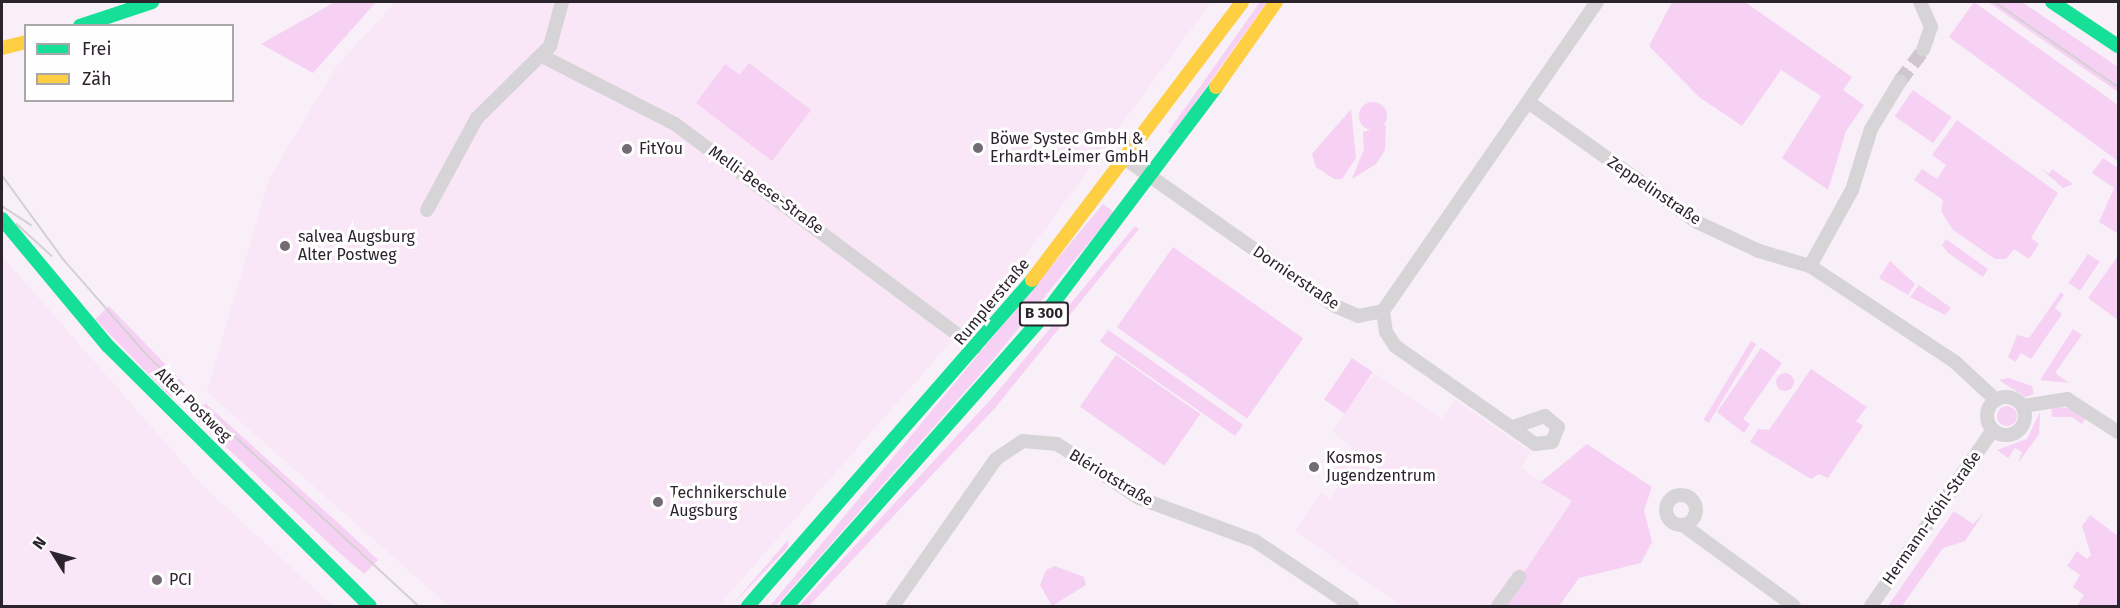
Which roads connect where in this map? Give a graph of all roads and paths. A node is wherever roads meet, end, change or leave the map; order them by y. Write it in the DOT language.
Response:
graph roads {
  1 [pos="152,2"];
  2 [pos="562,2"];
  3 [pos="1242,2"];
  4 [pos="1276,2"];
  5 [pos="1597,2"];
  6 [pos="1920,2"];
  7 [pos="2052,2"];
  8 [pos="86,24"];
  9 [pos="24,42"];
  10 [pos="2118,46"];
  11 [pos="2,48"];
  12 [pos="1923,50"];
  13 [pos="542,56"];
  14 [pos="1900,81"];
  15 [pos="1531,104"];
  16 [pos="1127,160"];
  17 [pos="1150,179"];
  18 [pos="427,210"];
  19 [pos="2,219"];
  20 [pos="1810,267"];
  21 [pos="1383,311"];
  22 [pos="975,348"];
  23 [pos="1996,400"];
  24 [pos="2023,406"];
  25 [pos="1512,427"];
  26 [pos="1993,430"];
  27 [pos="2118,432"];
  28 [pos="1683,525"];
  29 [pos="1519,577"];
  30 [pos="370,606"];
  31 [pos="747,606"];
  32 [pos="787,606"];
  33 [pos="892,606"];
  34 [pos="1352,606"];
  35 [pos="1498,606"];
  36 [pos="1794,606"];
  37 [pos="1871,606"];
  1 -- 8 [label="main road"];
  2 -- 13 [label="street"];
  3 -- 16 [label="main road, Rumplerstraße / B 300"];
  4 -- 17 [label="main road, B 300"];
  5 -- 15 [label="street"];
  6 -- 12 [label="street"];
  7 -- 10 [label="main road"];
  9 -- 11 [label="main road"];
  13 -- 18 [label="street"];
  13 -- 22 [label="street, Melli-Beese-Straße"];
  14 -- 20 [label="street"];
  15 -- 20 [label="street, Zeppelinstraße"];
  15 -- 21 [label="street"];
  16 -- 17 [label="street, Dornierstraße"];
  16 -- 22 [label="main road, Rumplerstraße / B 300"];
  17 -- 21 [label="street, Dornierstraße"];
  17 -- 32 [label="main road, B 300"];
  19 -- 30 [label="main road, Alter Postweg"];
  20 -- 23 [label="street, Zeppelinstraße"];
  21 -- 25 [label="street"];
  22 -- 31 [label="main road, Rumplerstraße / B 300"];
  23 -- 24 [label="street"];
  23 -- 26 [label="street"];
  24 -- 26 [label="street"];
  24 -- 27 [label="street"];
  26 -- 37 [label="street, Hermann-Köhl-Straße"];
  28 -- 36 [label="street"];
  29 -- 35 [label="street"];
  33 -- 34 [label="street, Blériotstraße"];
}
